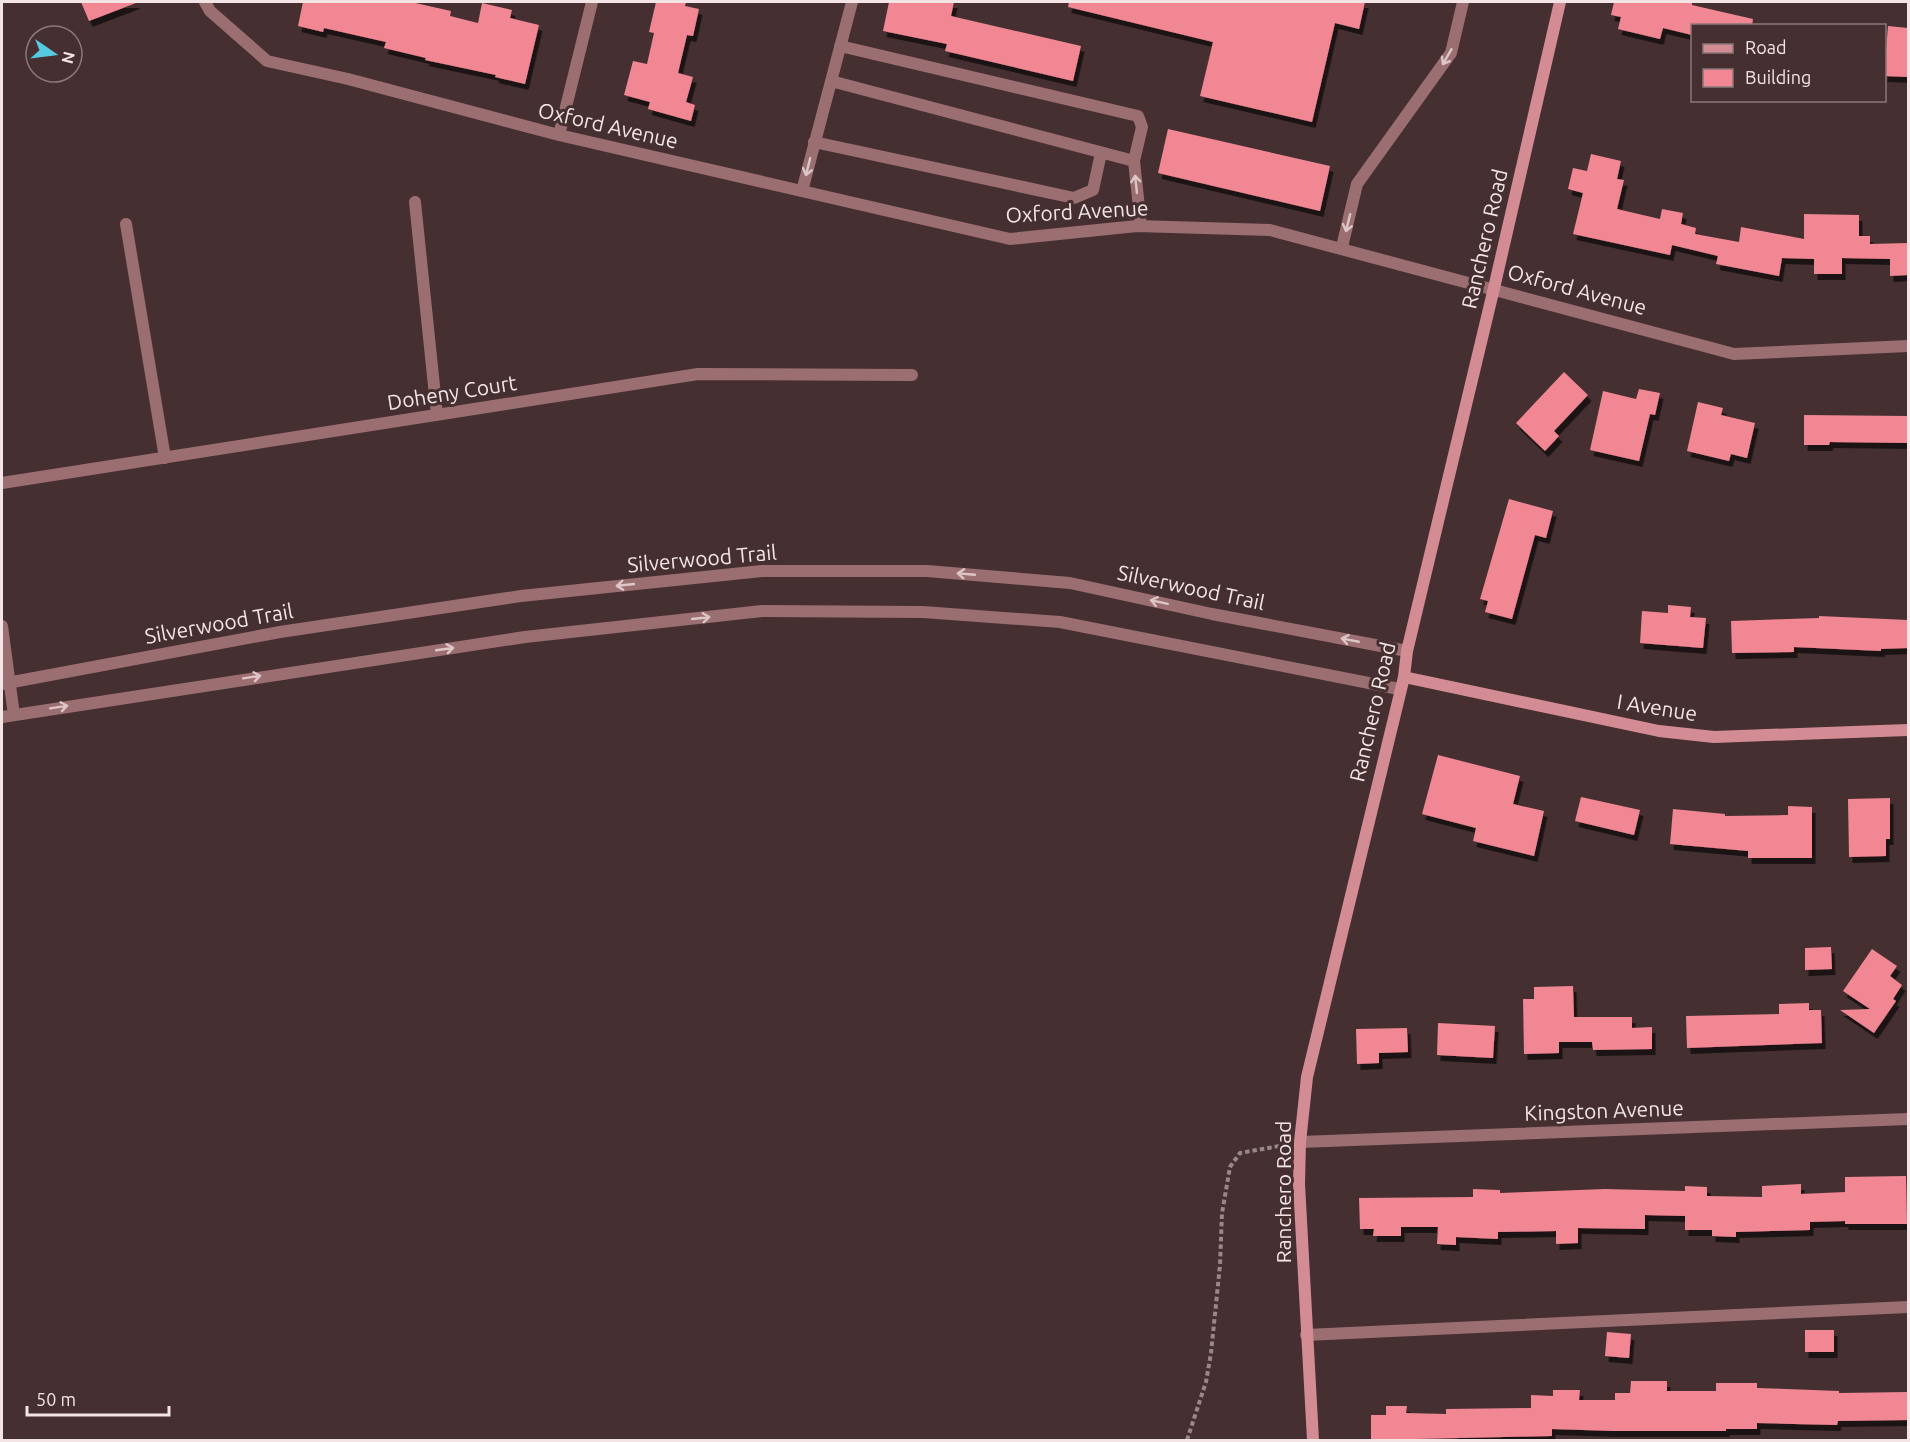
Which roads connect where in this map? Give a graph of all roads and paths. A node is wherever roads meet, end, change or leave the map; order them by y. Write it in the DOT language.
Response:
graph roads {
  1 [pos="205,2"];
  2 [pos="592,2"];
  3 [pos="852,2"];
  4 [pos="1463,2"];
  5 [pos="1560,2"];
  6 [pos="840,46"];
  7 [pos="831,81"];
  8 [pos="559,135"];
  9 [pos="814,142"];
  10 [pos="1101,153"];
  11 [pos="1134,161"];
  12 [pos="802,191"];
  13 [pos="415,202"];
  14 [pos="126,224"];
  15 [pos="1141,226"];
  16 [pos="1342,248"];
  17 [pos="1494,288"];
  18 [pos="1908,346"];
  19 [pos="912,375"];
  20 [pos="437,415"];
  21 [pos="165,458"];
  22 [pos="2,483"];
  23 [pos="2,626"];
  24 [pos="1407,651"];
  25 [pos="1404,677"];
  26 [pos="6,683"];
  27 [pos="1399,689"];
  28 [pos="14,714"];
  29 [pos="2,717"];
  30 [pos="1908,730"];
  31 [pos="1908,1119"];
  32 [pos="1300,1142"];
  33 [pos="1908,1307"];
  34 [pos="1306,1335"];
  35 [pos="1187,1440"];
  36 [pos="1313,1440"];
  1 -- 8 [label="street, Oxford Avenue"];
  2 -- 8 [label="street"];
  3 -- 6 [label="street"];
  4 -- 16 [label="street, one-way"];
  5 -- 17 [label="main road, Ranchero Road"];
  6 -- 7 [label="street"];
  6 -- 11 [label="street"];
  7 -- 9 [label="street"];
  7 -- 10 [label="street"];
  8 -- 12 [label="street, Oxford Avenue"];
  9 -- 10 [label="street"];
  9 -- 12 [label="street, one-way"];
  10 -- 11 [label="street"];
  15 -- 11 [label="street, one-way"];
  12 -- 15 [label="street, Oxford Avenue"];
  13 -- 20 [label="street"];
  14 -- 21 [label="street"];
  15 -- 16 [label="street, Oxford Avenue"];
  16 -- 17 [label="street, Oxford Avenue"];
  17 -- 18 [label="street, Oxford Avenue"];
  17 -- 24 [label="main road, Ranchero Road"];
  19 -- 20 [label="street, Doheny Court"];
  20 -- 21 [label="street, Doheny Court"];
  21 -- 22 [label="street, Doheny Court"];
  23 -- 26 [label="street"];
  24 -- 25 [label="main road, Ranchero Road"];
  24 -- 26 [label="street, Silverwood Trail, one-way"];
  25 -- 27 [label="main road, Ranchero Road"];
  25 -- 30 [label="main road, I Avenue"];
  26 -- 28 [label="street"];
  28 -- 27 [label="street, one-way"];
  27 -- 32 [label="main road, Ranchero Road"];
  28 -- 29 [label="street"];
  31 -- 32 [label="street, Kingston Avenue"];
  32 -- 34 [label="main road, Ranchero Road"];
  32 -- 35 [label="path"];
  33 -- 34 [label="street"];
  34 -- 36 [label="main road, Ranchero Road"];
}
